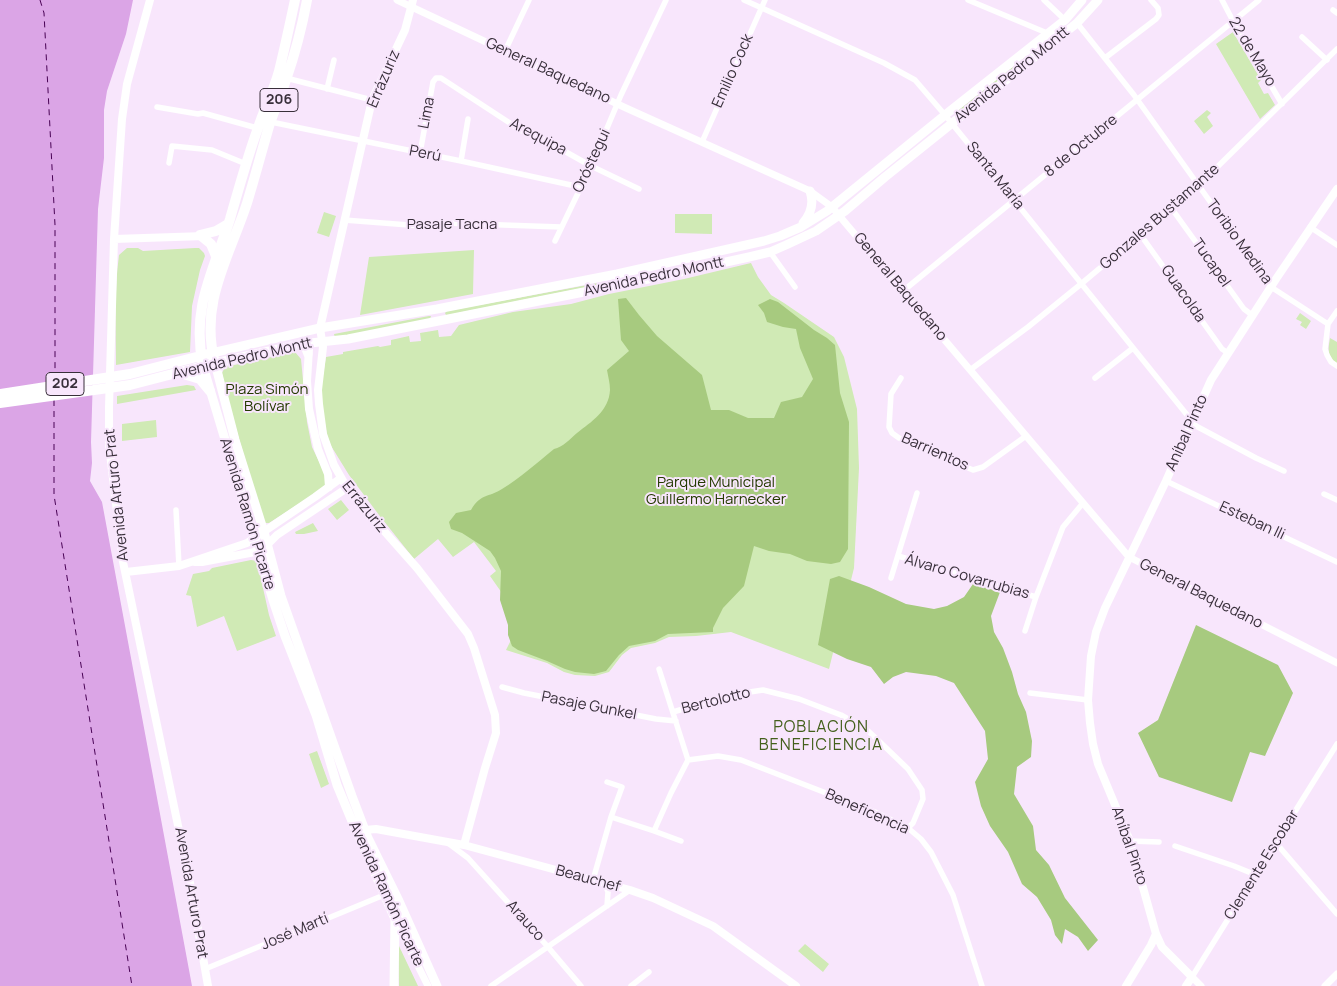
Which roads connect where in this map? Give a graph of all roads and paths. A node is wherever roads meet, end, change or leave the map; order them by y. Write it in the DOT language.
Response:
graph roads {
  1 [pos="150,0"];
  2 [pos="295,0"];
  3 [pos="308,0"];
  4 [pos="396,0"];
  5 [pos="529,0"];
  6 [pos="666,0"];
  7 [pos="744,0"];
  8 [pos="765,0"];
  9 [pos="968,0"];
  10 [pos="1044,0"];
  11 [pos="1098,0"];
  12 [pos="1151,0"];
  13 [pos="1222,0"];
  14 [pos="1259,0"];
  15 [pos="1080,1"];
  16 [pos="412,4"];
  17 [pos="761,8"];
  18 [pos="1065,20"];
  19 [pos="1233,21"];
  20 [pos="1077,23"];
  21 [pos="1047,33"];
  22 [pos="1302,37"];
  23 [pos="1054,42"];
  24 [pos="1337,49"];
  25 [pos="504,51"];
  26 [pos="1106,58"];
  27 [pos="334,60"];
  28 [pos="1327,60"];
  29 [pos="286,78"];
  30 [pos="440,78"];
  31 [pos="327,89"];
  32 [pos="372,100"];
  33 [pos="1137,100"];
  34 [pos="618,104"];
  35 [pos="1282,104"];
  36 [pos="157,107"];
  37 [pos="945,115"];
  38 [pos="468,119"];
  39 [pos="271,122"];
  40 [pos="952,123"];
  41 [pos="257,128"];
  42 [pos="362,141"];
  43 [pos="702,142"];
  44 [pos="420,153"];
  45 [pos="461,161"];
  46 [pos="169,162"];
  47 [pos="246,164"];
  48 [pos="591,166"];
  49 [pos="1198,186"];
  50 [pos="580,187"];
  51 [pos="1337,188"];
  52 [pos="639,189"];
  53 [pos="810,191"];
  54 [pos="1014,200"];
  55 [pos="832,207"];
  56 [pos="1172,208"];
  57 [pos="839,216"];
  58 [pos="344,220"];
  59 [pos="240,222"];
  60 [pos="228,224"];
  61 [pos="561,227"];
  62 [pos="801,227"];
  63 [pos="1310,227"];
  64 [pos="224,234"];
  65 [pos="1140,234"];
  66 [pos="200,235"];
  67 [pos="114,239"];
  68 [pos="555,241"];
  69 [pos="1337,245"];
  70 [pos="770,252"];
  71 [pos="216,256"];
  72 [pos="617,274"];
  73 [pos="1081,284"];
  74 [pos="620,285"];
  75 [pos="795,287"];
  76 [pos="1271,287"];
  77 [pos="903,291"];
  78 [pos="437,309"];
  79 [pos="1337,312"];
  80 [pos="1252,315"];
  81 [pos="438,321"];
  82 [pos="1328,324"];
  83 [pos="320,328"];
  84 [pos="322,341"];
  85 [pos="305,343"];
  86 [pos="1132,348"];
  87 [pos="1228,352"];
  88 [pos="308,354"];
  89 [pos="213,358"];
  90 [pos="202,361"];
  91 [pos="1337,366"];
  92 [pos="970,370"];
  93 [pos="179,372"];
  94 [pos="901,378"];
  95 [pos="1095,378"];
  96 [pos="210,391"];
  97 [pos="0,394"];
  98 [pos="0,403"];
  99 [pos="1192,420"];
  100 [pos="1026,436"];
  101 [pos="1284,471"];
  102 [pos="341,478"];
  103 [pos="1166,481"];
  104 [pos="329,486"];
  105 [pos="348,488"];
  106 [pos="917,493"];
  107 [pos="1324,494"];
  108 [pos="1337,500"];
  109 [pos="1083,503"];
  110 [pos="176,510"];
  111 [pos="264,532"];
  112 [pos="254,537"];
  113 [pos="267,545"];
  114 [pos="258,550"];
  115 [pos="898,556"];
  116 [pos="1129,557"];
  117 [pos="191,562"];
  118 [pos="1337,562"];
  119 [pos="178,566"];
  120 [pos="126,572"];
  121 [pos="891,578"];
  122 [pos="1036,597"];
  123 [pos="1025,631"];
  124 [pos="1337,663"];
  125 [pos="659,669"];
  126 [pos="502,687"];
  127 [pos="1030,693"];
  128 [pos="1088,700"];
  129 [pos="673,712"];
  130 [pos="676,721"];
  131 [pos="1337,744"];
  132 [pos="688,760"];
  133 [pos="607,782"];
  134 [pos="611,817"];
  135 [pos="908,828"];
  136 [pos="654,831"];
  137 [pos="362,832"];
  138 [pos="446,841"];
  139 [pos="681,841"];
  140 [pos="1130,841"];
  141 [pos="1158,842"];
  142 [pos="1276,843"];
  143 [pos="464,845"];
  144 [pos="1175,846"];
  145 [pos="468,858"];
  146 [pos="1256,875"];
  147 [pos="593,880"];
  148 [pos="605,884"];
  149 [pos="630,890"];
  150 [pos="384,895"];
  151 [pos="607,906"];
  152 [pos="1337,914"];
  153 [pos="395,919"];
  154 [pos="1156,934"];
  155 [pos="548,947"];
  156 [pos="205,969"];
  157 [pos="649,972"];
  158 [pos="1337,974"];
  159 [pos="1192,977"];
  160 [pos="208,986"];
  161 [pos="394,986"];
  162 [pos="428,986"];
  163 [pos="437,986"];
  164 [pos="491,986"];
  165 [pos="581,986"];
  166 [pos="630,986"];
  167 [pos="796,986"];
  168 [pos="982,986"];
  169 [pos="1126,986"];
  170 [pos="1186,986"];
  171 [pos="1201,986"];
  172 [pos="1325,986"];
  1 -- 67 [label="main road, Avenida Arturo Prat"];
  2 -- 41 [label="highway, Avenida Ramón Picarte / 206"];
  3 -- 29 [label="highway, Avenida Ramón Picarte / 206"];
  4 -- 16 [label="street, General Baquedano"];
  5 -- 25 [label="street"];
  6 -- 34 [label="street, Oróstegui"];
  7 -- 17 [label="street, Santa María"];
  8 -- 17 [label="street, Emilio Cock"];
  9 -- 21 [label="street"];
  10 -- 18 [label="street"];
  11 -- 20 [label="main road, Avenida Pedro Montt"];
  12 -- 26 [label="street"];
  13 -- 19 [label="street, 22 de Mayo"];
  14 -- 19 [label="street, 8 de Octubre"];
  15 -- 18 [label="main road, Avenida Pedro Montt"];
  16 -- 25 [label="street, General Baquedano"];
  16 -- 32 [label="main road, Errázuriz"];
  17 -- 37 [label="street, Santa María"];
  17 -- 43 [label="street, Emilio Cock"];
  18 -- 21 [label="main road, Avenida Pedro Montt"];
  19 -- 33 [label="street, 8 de Octubre"];
  19 -- 35 [label="street, 22 de Mayo"];
  20 -- 23 [label="main road, Avenida Pedro Montt"];
  20 -- 26 [label="street, Toribio Medina"];
  21 -- 23 [label="main road"];
  21 -- 37 [label="main road, Avenida Pedro Montt"];
  22 -- 28 [label="street"];
  23 -- 40 [label="main road, Avenida Pedro Montt"];
  24 -- 28 [label="street, Gonzales Bustamante"];
  25 -- 34 [label="street, General Baquedano"];
  26 -- 33 [label="street, Toribio Medina"];
  27 -- 31 [label="street"];
  28 -- 35 [label="street, Gonzales Bustamante"];
  29 -- 31 [label="street"];
  29 -- 39 [label="highway, Avenida Ramón Picarte / 206"];
  30 -- 44 [label="street, Lima"];
  30 -- 48 [label="street, Arequipa"];
  31 -- 32 [label="street"];
  32 -- 42 [label="main road, Errázuriz"];
  33 -- 49 [label="street, Toribio Medina"];
  33 -- 54 [label="street, 8 de Octubre"];
  34 -- 43 [label="street, General Baquedano"];
  34 -- 48 [label="street, Oróstegui"];
  35 -- 49 [label="street, Gonzales Bustamante"];
  36 -- 41 [label="street"];
  37 -- 40 [label="street, Santa María"];
  37 -- 55 [label="main road, Avenida Pedro Montt"];
  38 -- 45 [label="street"];
  39 -- 42 [label="street, Perú"];
  39 -- 59 [label="highway, Avenida Ramón Picarte / 206"];
  40 -- 54 [label="street, Santa María"];
  40 -- 57 [label="main road, Avenida Pedro Montt"];
  41 -- 47 [label="highway, Avenida Ramón Picarte / 206"];
  42 -- 44 [label="street, Perú"];
  42 -- 58 [label="main road, Errázuriz"];
  43 -- 53 [label="street, General Baquedano"];
  44 -- 45 [label="street, Perú"];
  45 -- 50 [label="street, Perú"];
  46 -- 47 [label="street"];
  47 -- 60 [label="highway, Avenida Ramón Picarte / 206"];
  48 -- 50 [label="street, Oróstegui"];
  48 -- 52 [label="street, Arequipa"];
  49 -- 56 [label="street, Gonzales Bustamante"];
  49 -- 76 [label="street, Toribio Medina"];
  50 -- 61 [label="street, Oróstegui"];
  51 -- 63 [label="main road, Aníbal Pinto"];
  53 -- 55 [label="street, General Baquedano"];
  53 -- 62 [label="main road"];
  54 -- 73 [label="street, Santa María"];
  54 -- 77 [label="street, 8 de Octubre"];
  55 -- 57 [label="street, General Baquedano"];
  55 -- 62 [label="main road, Avenida Pedro Montt"];
  56 -- 65 [label="street, Gonzales Bustamante"];
  56 -- 80 [label="street, Tucapel"];
  57 -- 70 [label="main road, Avenida Pedro Montt"];
  57 -- 77 [label="street, General Baquedano"];
  58 -- 61 [label="street, Pasaje Tacna"];
  58 -- 83 [label="main road, Errázuriz"];
  59 -- 64 [label="highway"];
  59 -- 89 [label="highway, Avenida Ramón Picarte / 206"];
  60 -- 64 [label="highway, Avenida Ramón Picarte / 206"];
  60 -- 66 [label="highway"];
  61 -- 68 [label="street, Oróstegui"];
  62 -- 72 [label="main road, Avenida Pedro Montt"];
  63 -- 69 [label="street"];
  63 -- 76 [label="main road, Aníbal Pinto"];
  64 -- 66 [label="main road"];
  64 -- 71 [label="highway, Avenida Ramón Picarte / 206"];
  65 -- 73 [label="street, Gonzales Bustamante"];
  65 -- 87 [label="street, Guacolda"];
  66 -- 67 [label="main road"];
  66 -- 71 [label="highway"];
  67 -- 120 [label="main road, Avenida Arturo Prat"];
  70 -- 74 [label="main road, Avenida Pedro Montt"];
  70 -- 75 [label="street"];
  71 -- 90 [label="highway, Avenida Ramón Picarte / 206"];
  72 -- 74 [label="main road"];
  72 -- 78 [label="main road, Avenida Pedro Montt"];
  73 -- 86 [label="street, Santa María"];
  73 -- 92 [label="street, Gonzales Bustamante"];
  74 -- 81 [label="main road, Avenida Pedro Montt"];
  76 -- 80 [label="main road, Aníbal Pinto"];
  76 -- 82 [label="street, Toribio Medina"];
  77 -- 92 [label="street, General Baquedano"];
  78 -- 81 [label="main road"];
  78 -- 83 [label="main road, Avenida Pedro Montt"];
  79 -- 82 [label="street"];
  80 -- 87 [label="main road, Aníbal Pinto"];
  81 -- 84 [label="main road, Avenida Pedro Montt"];
  82 -- 91 [label="street"];
  83 -- 84 [label="main road, Errázuriz"];
  83 -- 85 [label="main road"];
  83 -- 89 [label="main road, Avenida Pedro Montt"];
  84 -- 85 [label="main road, Avenida Pedro Montt"];
  84 -- 102 [label="main road, Errázuriz"];
  85 -- 88 [label="main road"];
  85 -- 89 [label="main road, Avenida Pedro Montt"];
  86 -- 95 [label="street"];
  86 -- 99 [label="street, Santa María"];
  87 -- 99 [label="main road, Aníbal Pinto"];
  88 -- 104 [label="main road, Errázuriz"];
  89 -- 90 [label="highway, Avenida Pedro Montt / 202"];
  89 -- 111 [label="main road, Avenida Ramón Picarte"];
  90 -- 93 [label="highway, Avenida Pedro Montt / 202"];
  90 -- 96 [label="main road, Avenida Ramón Picarte"];
  90 -- 97 [label="highway, Avenida Pedro Montt / 202"];
  92 -- 100 [label="street, General Baquedano"];
  93 -- 96 [label="highway"];
  93 -- 98 [label="highway, Avenida Pedro Montt / 202"];
  94 -- 100 [label="street, Barrientos"];
  96 -- 112 [label="main road, Avenida Ramón Picarte"];
  99 -- 101 [label="street, Santa María"];
  99 -- 103 [label="main road, Aníbal Pinto"];
  100 -- 109 [label="street, General Baquedano"];
  102 -- 104 [label="main road"];
  102 -- 105 [label="main road, Errázuriz"];
  103 -- 116 [label="main road, Aníbal Pinto"];
  103 -- 118 [label="street, Esteban Ili"];
  104 -- 111 [label="main road"];
  105 -- 113 [label="main road"];
  105 -- 143 [label="main road, Errázuriz"];
  106 -- 115 [label="street"];
  107 -- 108 [label="street"];
  109 -- 116 [label="street, General Baquedano"];
  109 -- 122 [label="street, Álvaro Covarrubias"];
  110 -- 119 [label="street"];
  111 -- 112 [label="main road"];
  111 -- 113 [label="main road, Avenida Ramón Picarte"];
  112 -- 114 [label="main road, Avenida Ramón Picarte"];
  112 -- 117 [label="main road"];
  113 -- 114 [label="main road"];
  113 -- 137 [label="main road, Avenida Ramón Picarte"];
  114 -- 117 [label="main road"];
  114 -- 137 [label="main road, Avenida Ramón Picarte"];
  115 -- 121 [label="street"];
  115 -- 122 [label="street, Álvaro Covarrubias"];
  116 -- 124 [label="street, General Baquedano"];
  116 -- 128 [label="main road, Aníbal Pinto"];
  117 -- 119 [label="main road"];
  119 -- 120 [label="main road"];
  120 -- 156 [label="main road, Avenida Arturo Prat"];
  122 -- 123 [label="street, Álvaro Covarrubias"];
  125 -- 129 [label="street"];
  126 -- 130 [label="street, Pasaje Gunkel"];
  127 -- 128 [label="street"];
  128 -- 140 [label="main road, Aníbal Pinto"];
  129 -- 130 [label="street"];
  129 -- 135 [label="street, Bertolotto"];
  130 -- 132 [label="street"];
  131 -- 142 [label="street, Clemente Escobar"];
  132 -- 135 [label="street, Beneficencia"];
  132 -- 136 [label="street"];
  133 -- 134 [label="street"];
  134 -- 136 [label="street"];
  134 -- 147 [label="street"];
  135 -- 168 [label="street, Beneficencia"];
  136 -- 139 [label="street"];
  137 -- 138 [label="main road, Beauchef"];
  137 -- 150 [label="main road, Avenida Ramón Picarte"];
  137 -- 163 [label="main road, Avenida Ramón Picarte"];
  138 -- 143 [label="main road, Beauchef"];
  138 -- 145 [label="street, Arauco"];
  140 -- 141 [label="street"];
  140 -- 154 [label="main road, Aníbal Pinto"];
  142 -- 146 [label="street, Clemente Escobar"];
  142 -- 152 [label="street"];
  143 -- 145 [label="street, Arauco"];
  143 -- 147 [label="main road, Beauchef"];
  144 -- 146 [label="street"];
  145 -- 155 [label="street, Arauco"];
  146 -- 159 [label="street, Clemente Escobar"];
  147 -- 148 [label="main road, Beauchef"];
  148 -- 149 [label="main road, Beauchef"];
  148 -- 151 [label="street"];
  149 -- 151 [label="street"];
  149 -- 167 [label="main road, Beauchef"];
  150 -- 153 [label="main road, Avenida Ramón Picarte"];
  150 -- 156 [label="street, José Martí"];
  151 -- 155 [label="street"];
  153 -- 161 [label="main road"];
  153 -- 162 [label="street, Avenida Ramón Picarte"];
  154 -- 159 [label="main road, Aníbal Pinto"];
  154 -- 169 [label="main road"];
  155 -- 164 [label="street"];
  155 -- 165 [label="street, Arauco"];
  156 -- 160 [label="main road, Avenida Arturo Prat"];
  157 -- 166 [label="street"];
  158 -- 172 [label="street"];
  159 -- 170 [label="main road, Clemente Escobar"];
  159 -- 171 [label="street"];
}
